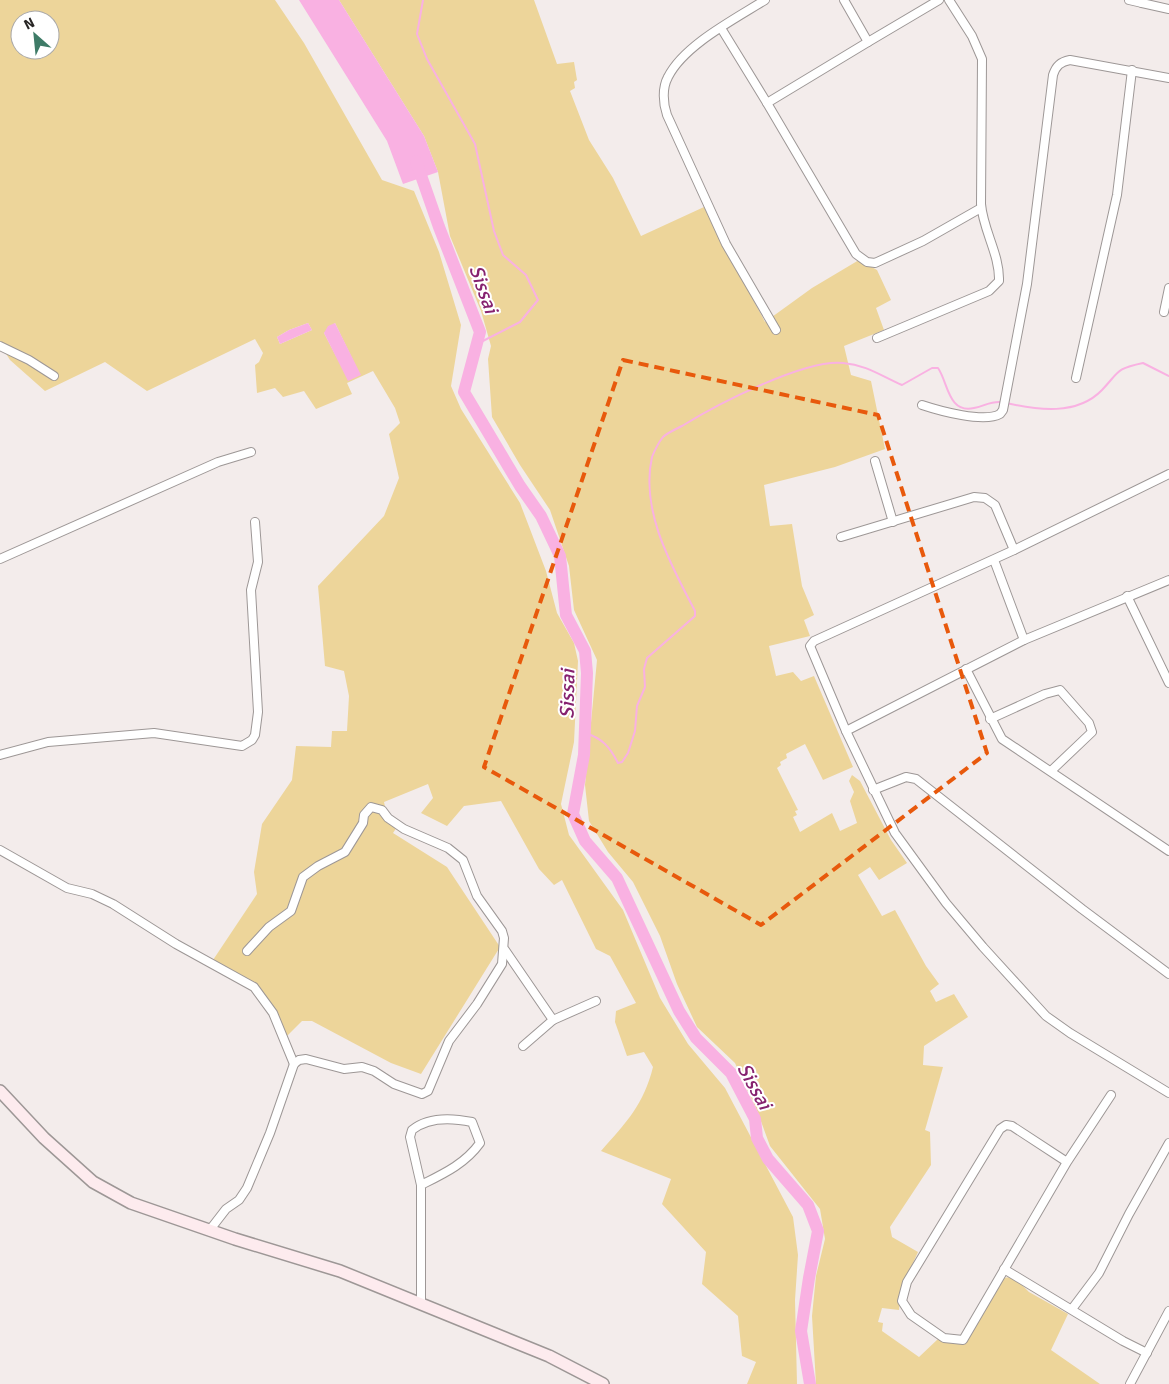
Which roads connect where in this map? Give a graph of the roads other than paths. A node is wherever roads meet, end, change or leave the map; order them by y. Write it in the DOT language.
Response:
graph roads {
  1 [pos="765,0"];
  2 [pos="844,0"];
  3 [pos="939,0"];
  4 [pos="948,0"];
  5 [pos="1129,0"];
  6 [pos="1142,2"];
  7 [pos="1169,9"];
  8 [pos="721,28"];
  9 [pos="868,42"];
  10 [pos="1132,70"];
  11 [pos="1169,78"];
  12 [pos="767,103"];
  13 [pos="981,208"];
  14 [pos="1169,288"];
  15 [pos="1164,312"];
  16 [pos="776,330"];
  17 [pos="877,338"];
  18 [pos="0,346"];
  19 [pos="54,376"];
  20 [pos="1076,378"];
  21 [pos="922,405"];
  22 [pos="251,452"];
  23 [pos="875,461"];
  24 [pos="1169,474"];
  25 [pos="254,522"];
  26 [pos="893,522"];
  27 [pos="841,537"];
  28 [pos="1014,550"];
  29 [pos="0,559"];
  30 [pos="994,560"];
  31 [pos="1169,580"];
  32 [pos="1127,596"];
  33 [pos="1024,640"];
  34 [pos="966,669"];
  35 [pos="1169,683"];
  36 [pos="990,719"];
  37 [pos="846,731"];
  38 [pos="0,756"];
  39 [pos="1051,771"];
  40 [pos="873,790"];
  41 [pos="0,850"];
  42 [pos="1169,851"];
  43 [pos="504,950"];
  44 [pos="246,951"];
  45 [pos="1169,974"];
  46 [pos="596,1001"];
  47 [pos="553,1020"];
  48 [pos="523,1046"];
  49 [pos="294,1064"];
  50 [pos="0,1091"];
  51 [pos="1169,1093"];
  52 [pos="1111,1095"];
  53 [pos="1169,1143"];
  54 [pos="1067,1162"];
  55 [pos="421,1185"];
  56 [pos="209,1231"];
  57 [pos="1004,1269"];
  58 [pos="421,1303"];
  59 [pos="1072,1309"];
  60 [pos="1169,1311"];
  61 [pos="1147,1353"];
  62 [pos="603,1384"];
  63 [pos="1130,1384"];
  1 -- 8 [label="street"];
  2 -- 9 [label="street"];
  3 -- 9 [label="street"];
  4 -- 13 [label="street"];
  5 -- 6 [label="street"];
  6 -- 7 [label="street"];
  8 -- 12 [label="street"];
  8 -- 16 [label="street"];
  9 -- 12 [label="street"];
  10 -- 11 [label="street"];
  10 -- 20 [label="street"];
  10 -- 21 [label="street"];
  12 -- 13 [label="street"];
  13 -- 17 [label="street"];
  14 -- 15 [label="street"];
  18 -- 19 [label="street"];
  22 -- 29 [label="street"];
  23 -- 26 [label="street"];
  24 -- 28 [label="street"];
  25 -- 38 [label="street"];
  26 -- 27 [label="street"];
  26 -- 28 [label="street"];
  28 -- 30 [label="street"];
  30 -- 33 [label="street"];
  30 -- 37 [label="street"];
  31 -- 32 [label="street"];
  32 -- 33 [label="street"];
  32 -- 35 [label="street"];
  33 -- 34 [label="street"];
  34 -- 36 [label="street"];
  34 -- 37 [label="street"];
  36 -- 39 [label="street"];
  36 -- 39 [label="street"];
  37 -- 40 [label="street"];
  39 -- 42 [label="street"];
  40 -- 45 [label="street"];
  40 -- 51 [label="street"];
  41 -- 49 [label="street"];
  43 -- 44 [label="street"];
  43 -- 47 [label="street"];
  43 -- 49 [label="street"];
  46 -- 47 [label="street"];
  47 -- 48 [label="street"];
  49 -- 56 [label="street"];
  50 -- 56 [label="street"];
  52 -- 54 [label="street"];
  53 -- 59 [label="street"];
  54 -- 57 [label="street"];
  54 -- 57 [label="street"];
  55 -- 55 [label="street"];
  55 -- 58 [label="street"];
  56 -- 58 [label="street"];
  57 -- 59 [label="street"];
  58 -- 62 [label="street"];
  59 -- 61 [label="street"];
  60 -- 61 [label="street"];
  61 -- 63 [label="street"];
}
